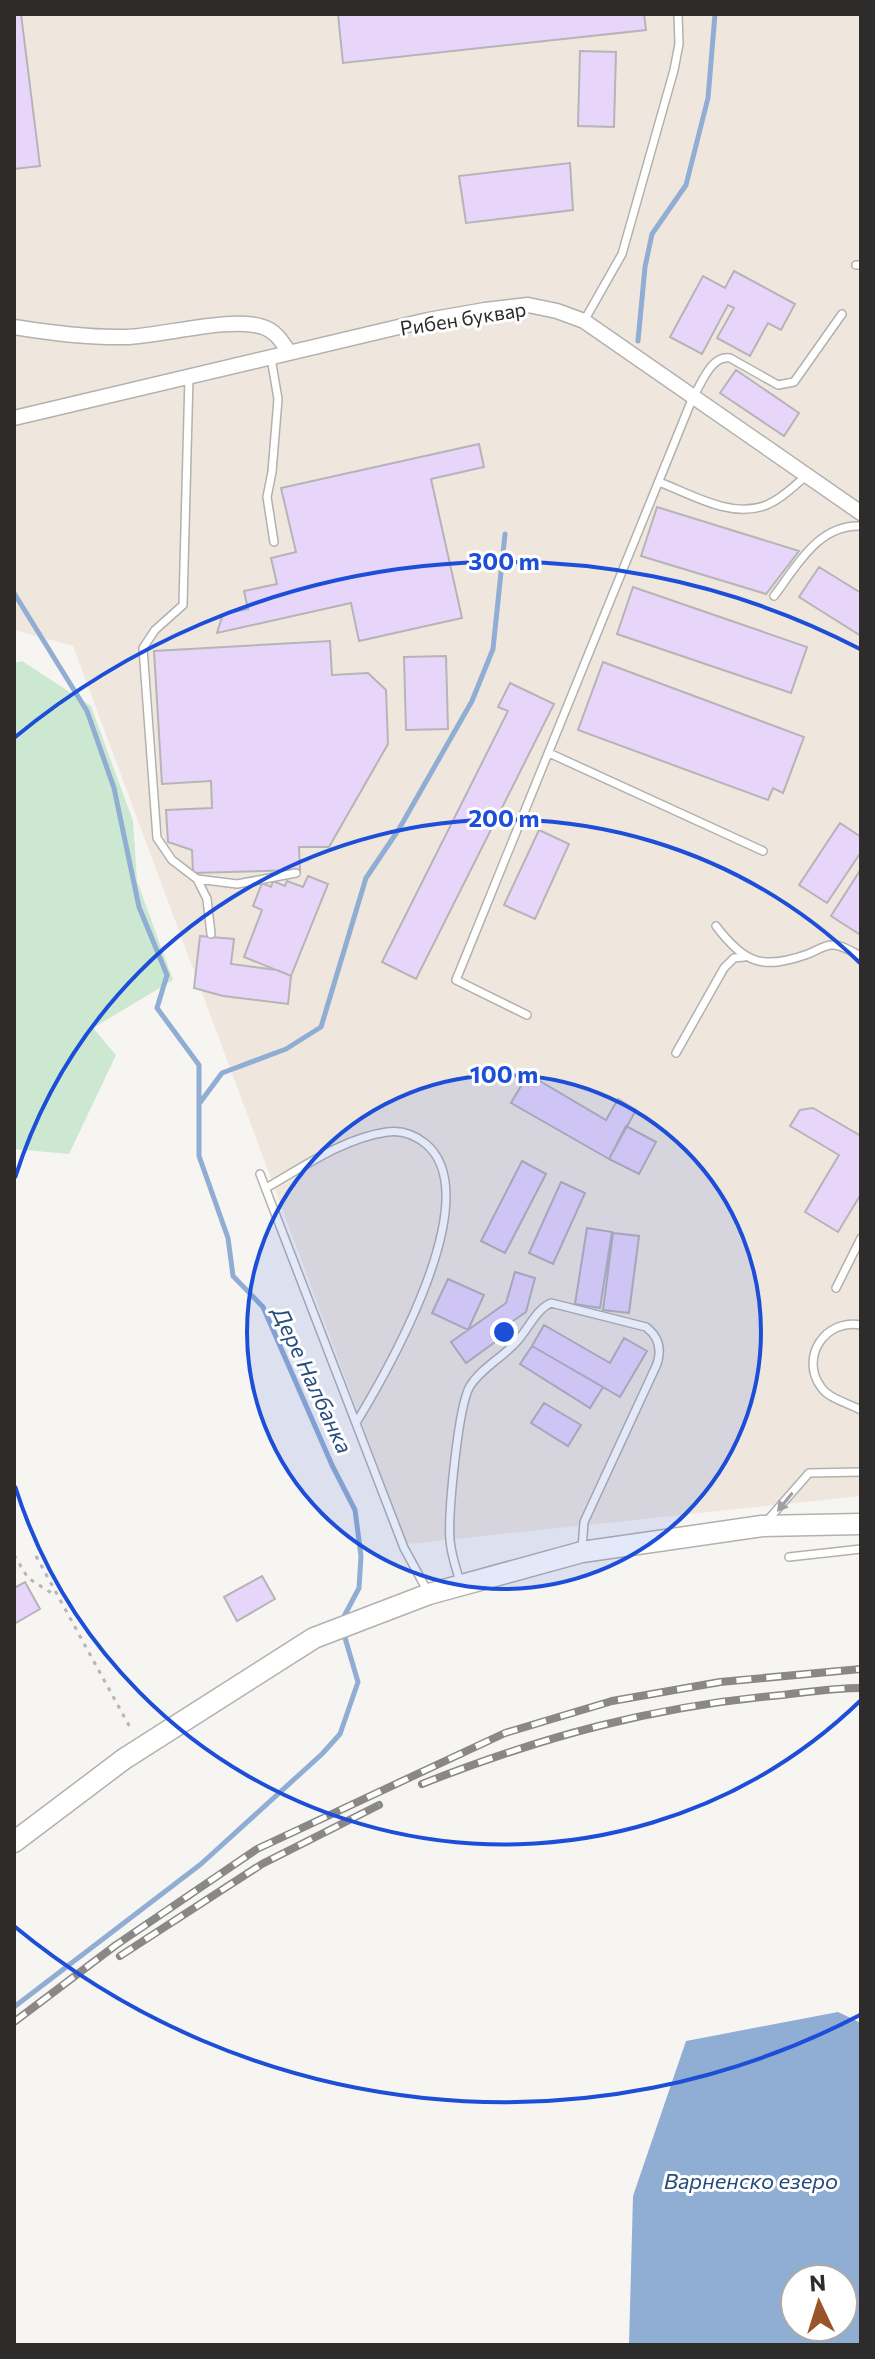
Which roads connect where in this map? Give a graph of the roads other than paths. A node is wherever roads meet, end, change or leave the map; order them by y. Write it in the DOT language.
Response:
graph roads {
  1 [pos="678,14"];
  2 [pos="842,314"];
  3 [pos="584,321"];
  4 [pos="14,327"];
  5 [pos="289,352"];
  6 [pos="271,358"];
  7 [pos="189,377"];
  8 [pos="693,397"];
  9 [pos="14,418"];
  10 [pos="806,476"];
  11 [pos="659,482"];
  12 [pos="861,513"];
  13 [pos="861,526"];
  14 [pos="274,542"];
  15 [pos="774,596"];
  16 [pos="549,753"];
  17 [pos="763,851"];
  18 [pos="296,873"];
  19 [pos="197,879"];
  20 [pos="716,926"];
  21 [pos="211,934"];
  22 [pos="861,956"];
  23 [pos="744,957"];
  24 [pos="527,1015"];
  25 [pos="676,1053"];
  26 [pos="260,1174"];
  27 [pos="266,1188"];
  28 [pos="861,1238"];
  29 [pos="836,1288"];
  30 [pos="861,1325"];
  31 [pos="859,1409"];
  32 [pos="356,1423"];
  33 [pos="861,1472"];
  34 [pos="861,1524"];
  35 [pos="762,1526"];
  36 [pos="861,1549"];
  37 [pos="582,1552"];
  38 [pos="789,1557"];
  39 [pos="461,1585"];
  40 [pos="429,1594"];
  41 [pos="14,1842"];
  1 -- 3 [label="lane"];
  2 -- 8 [label="lane"];
  3 -- 5 [label="street, Рибен буквар"];
  3 -- 8 [label="street, Рибен буквар"];
  4 -- 5 [label="street"];
  5 -- 6 [label="street, Рибен буквар"];
  6 -- 7 [label="street, Рибен буквар"];
  6 -- 14 [label="lane"];
  7 -- 9 [label="street, Рибен буквар"];
  7 -- 19 [label="lane"];
  8 -- 10 [label="street, Рибен буквар"];
  8 -- 11 [label="lane"];
  10 -- 11 [label="lane"];
  10 -- 12 [label="street, Рибен буквар"];
  11 -- 16 [label="lane"];
  13 -- 15 [label="lane"];
  16 -- 17 [label="lane"];
  16 -- 24 [label="lane"];
  18 -- 19 [label="lane"];
  19 -- 21 [label="lane"];
  20 -- 23 [label="lane"];
  22 -- 23 [label="lane"];
  23 -- 25 [label="lane"];
  26 -- 27 [label="lane"];
  27 -- 32 [label="lane"];
  27 -- 32 [label="lane"];
  28 -- 29 [label="lane"];
  30 -- 31 [label="lane"];
  32 -- 40 [label="lane"];
  33 -- 35 [label="lane, one-way"];
  34 -- 35 [label="street"];
  35 -- 37 [label="street"];
  36 -- 38 [label="lane"];
  37 -- 39 [label="street"];
  37 -- 39 [label="lane"];
  39 -- 40 [label="street"];
  40 -- 41 [label="street"];
}
